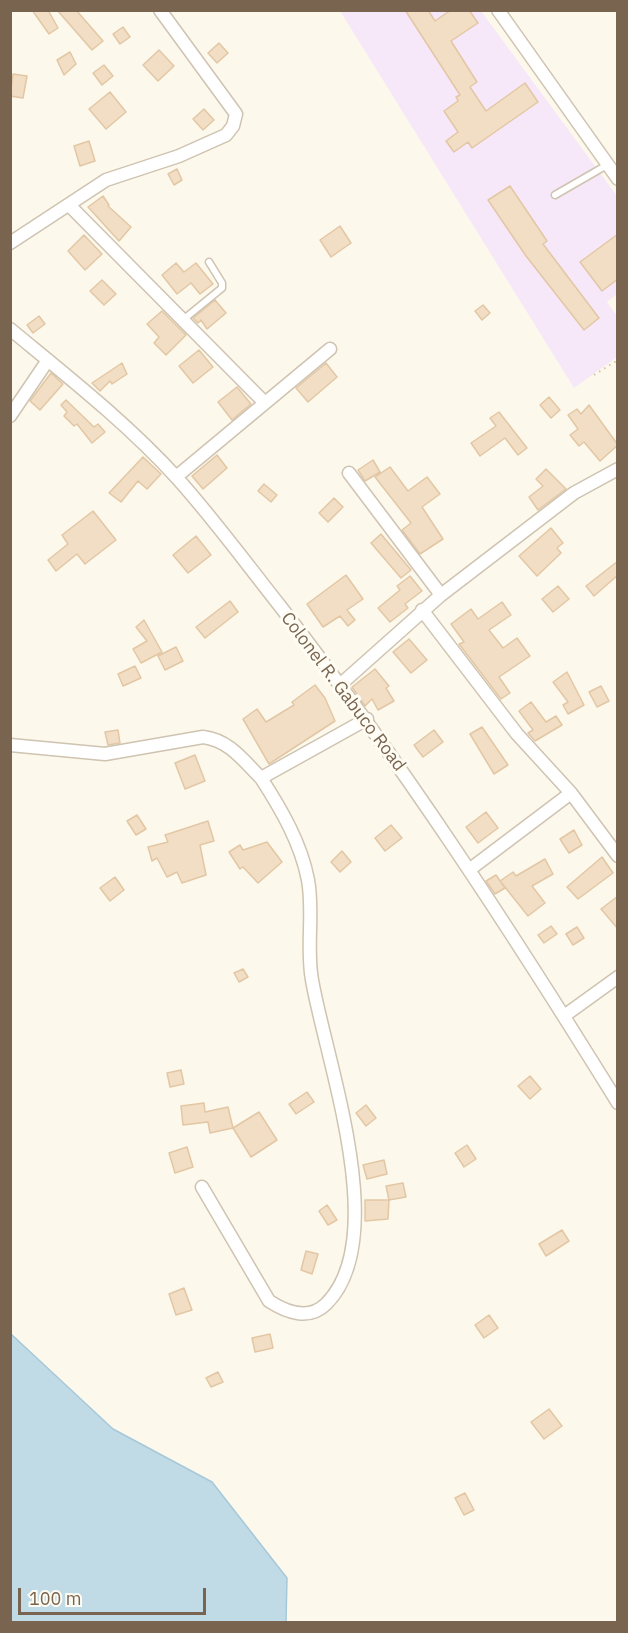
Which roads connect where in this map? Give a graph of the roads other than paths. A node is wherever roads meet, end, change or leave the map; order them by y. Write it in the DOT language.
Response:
graph roads {
  1 [pos="160,10"];
  2 [pos="498,10"];
  3 [pos="607,165"];
  4 [pos="618,179"];
  5 [pos="555,195"];
  6 [pos="69,205"];
  7 [pos="10,243"];
  8 [pos="209,262"];
  9 [pos="184,319"];
  10 [pos="10,328"];
  11 [pos="330,349"];
  12 [pos="48,360"];
  13 [pos="264,402"];
  14 [pos="10,416"];
  15 [pos="618,468"];
  16 [pos="349,473"];
  17 [pos="176,477"];
  18 [pos="441,595"];
  19 [pos="422,610"];
  20 [pos="341,684"];
  21 [pos="367,719"];
  22 [pos="10,745"];
  23 [pos="261,777"];
  24 [pos="571,793"];
  25 [pos="618,856"];
  26 [pos="470,870"];
  27 [pos="618,977"];
  28 [pos="564,1016"];
  29 [pos="618,1103"];
  30 [pos="202,1187"];
  1 -- 6 [label="street"];
  2 -- 3 [label="street"];
  3 -- 4 [label="street"];
  3 -- 5 [label="lane"];
  6 -- 7 [label="street"];
  6 -- 9 [label="street"];
  8 -- 9 [label="lane"];
  9 -- 13 [label="street"];
  10 -- 12 [label="street, Colonel R. Gabuco Road"];
  11 -- 13 [label="street"];
  12 -- 14 [label="street"];
  12 -- 17 [label="street, Colonel R. Gabuco Road"];
  13 -- 17 [label="street"];
  15 -- 18 [label="street"];
  16 -- 18 [label="street"];
  17 -- 20 [label="street, Colonel R. Gabuco Road"];
  18 -- 19 [label="street"];
  19 -- 20 [label="street"];
  19 -- 24 [label="street"];
  20 -- 21 [label="street, Colonel R. Gabuco Road"];
  21 -- 23 [label="street"];
  21 -- 26 [label="street, Colonel R. Gabuco Road"];
  22 -- 23 [label="street"];
  23 -- 30 [label="street"];
  24 -- 25 [label="street"];
  24 -- 26 [label="street"];
  26 -- 28 [label="street, Colonel R. Gabuco Road"];
  27 -- 28 [label="street"];
  28 -- 29 [label="street, Colonel R. Gabuco Road"];
}
